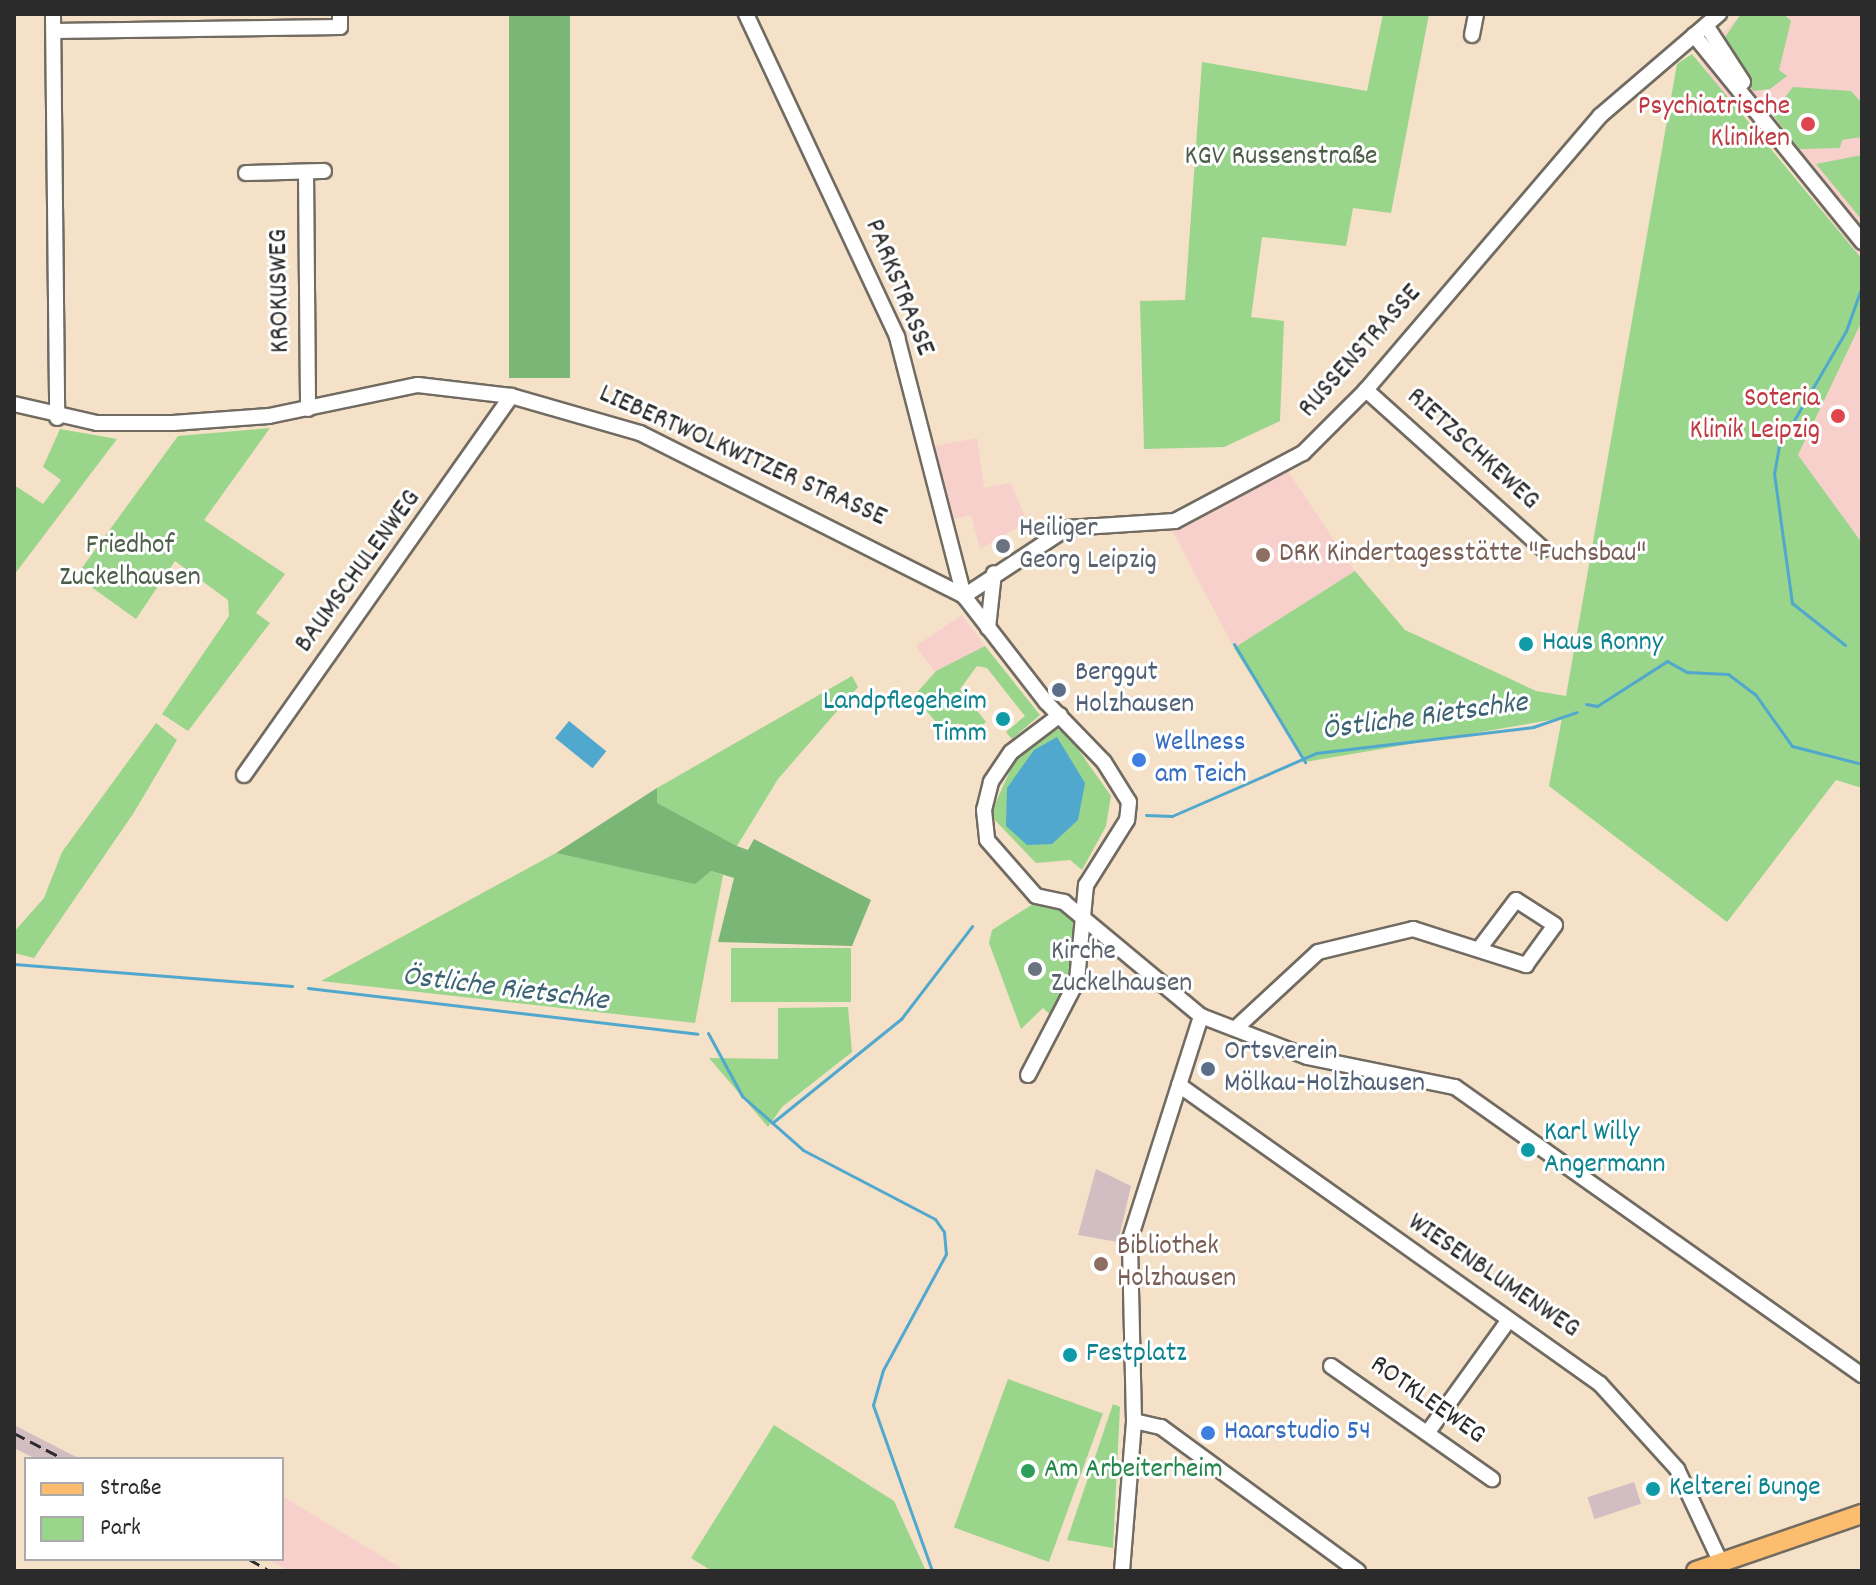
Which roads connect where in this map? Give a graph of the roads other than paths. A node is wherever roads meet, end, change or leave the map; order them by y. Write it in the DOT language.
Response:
graph roads {
  1 [pos="53,14"];
  2 [pos="746,14"];
  3 [pos="1476,14"];
  4 [pos="1719,14"];
  5 [pos="342,18"];
  6 [pos="1700,30"];
  7 [pos="54,31"];
  8 [pos="1472,35"];
  9 [pos="324,171"];
  10 [pos="306,172"];
  11 [pos="246,173"];
  12 [pos="1862,242"];
  13 [pos="1366,390"];
  14 [pos="511,396"];
  15 [pos="14,404"];
  16 [pos="308,409"];
  17 [pos="57,418"];
  18 [pos="1543,549"];
  19 [pos="994,573"];
  20 [pos="964,596"];
  21 [pos="988,628"];
  22 [pos="1060,715"];
  23 [pos="244,775"];
  24 [pos="1088,921"];
  25 [pos="1479,949"];
  26 [pos="1201,1016"];
  27 [pos="1236,1028"];
  28 [pos="1028,1075"];
  29 [pos="1179,1085"];
  30 [pos="1508,1321"];
  31 [pos="1331,1366"];
  32 [pos="1862,1375"];
  33 [pos="1134,1421"];
  34 [pos="1428,1432"];
  35 [pos="1492,1479"];
  36 [pos="1862,1514"];
  37 [pos="1729,1564"];
  38 [pos="1122,1571"];
  39 [pos="1358,1571"];
  40 [pos="1696,1571"];
  1 -- 7 [label="street"];
  2 -- 20 [label="street, PARKSTRASSE"];
  3 -- 8 [label="street"];
  4 -- 6 [label="street, RUSSENSTRASSE"];
  5 -- 7 [label="street"];
  6 -- 12 [label="street"];
  6 -- 13 [label="street, RUSSENSTRASSE"];
  7 -- 17 [label="street"];
  9 -- 10 [label="street"];
  10 -- 11 [label="street"];
  10 -- 16 [label="street, KROKUSWEG"];
  13 -- 18 [label="street, RIETZSCHKEWEG"];
  13 -- 19 [label="street, RUSSENSTRASSE"];
  14 -- 16 [label="street, LIEBERTWOLKWITZER STRASSE"];
  14 -- 20 [label="street, LIEBERTWOLKWITZER STRASSE"];
  14 -- 23 [label="street, BAUMSCHULENWEG"];
  15 -- 17 [label="street, LIEBERTWOLKWITZER STRASSE"];
  16 -- 17 [label="street, LIEBERTWOLKWITZER STRASSE"];
  19 -- 20 [label="street, RUSSENSTRASSE"];
  19 -- 21 [label="street"];
  20 -- 21 [label="street"];
  21 -- 22 [label="street"];
  22 -- 24 [label="street"];
  22 -- 24 [label="street"];
  24 -- 26 [label="street"];
  24 -- 28 [label="street"];
  25 -- 25 [label="street"];
  25 -- 27 [label="street"];
  26 -- 27 [label="street"];
  26 -- 29 [label="street"];
  27 -- 32 [label="street"];
  29 -- 30 [label="street, WIESENBLUMENWEG"];
  29 -- 33 [label="street"];
  30 -- 34 [label="street"];
  30 -- 37 [label="street, WIESENBLUMENWEG"];
  31 -- 34 [label="street, ROTKLEEWEG"];
  33 -- 38 [label="street"];
  33 -- 39 [label="street"];
  34 -- 35 [label="street, ROTKLEEWEG"];
  36 -- 37 [label="main road"];
  37 -- 40 [label="main road"];
}
